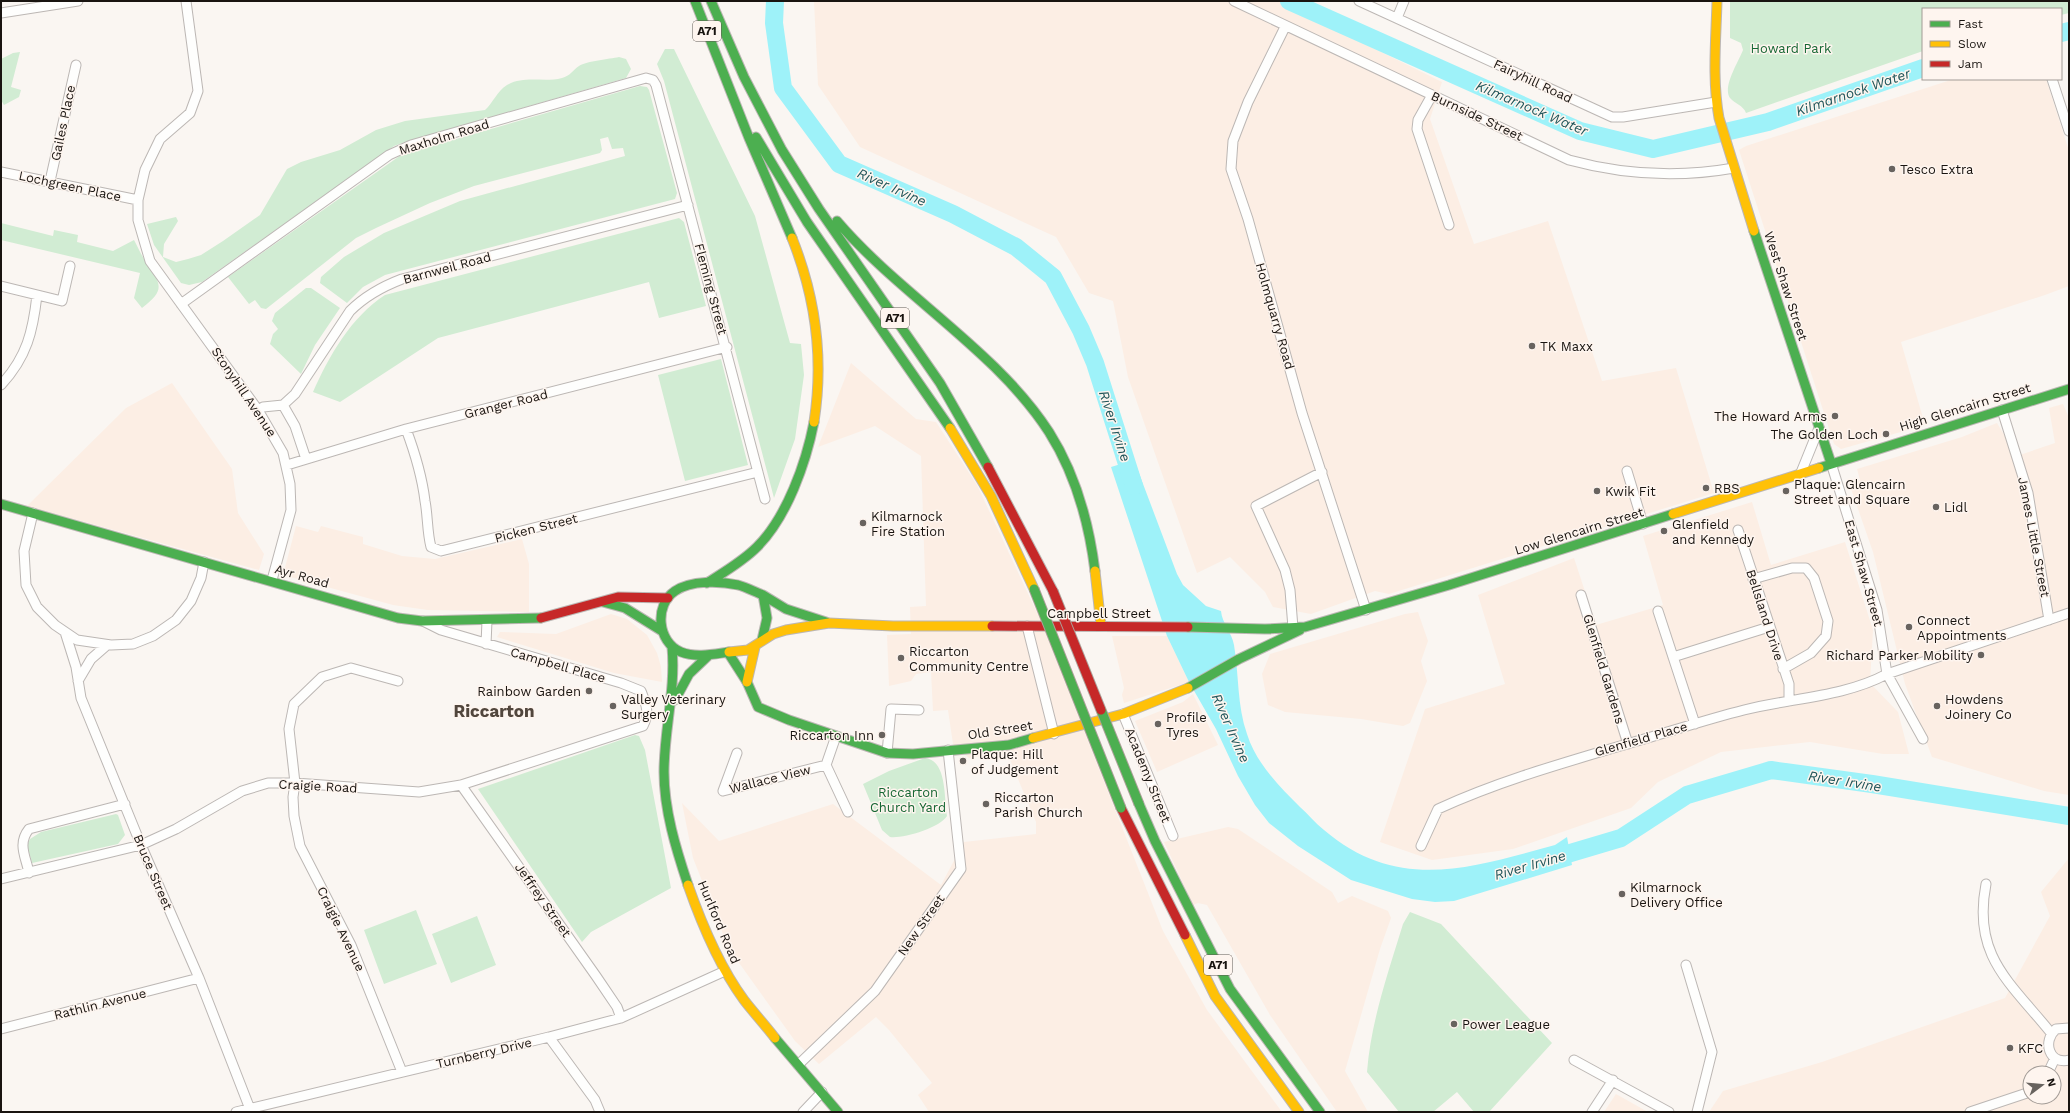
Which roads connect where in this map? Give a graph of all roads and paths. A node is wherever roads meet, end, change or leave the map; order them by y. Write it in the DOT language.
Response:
graph roads {
  1 [pos="78,1"];
  2 [pos="186,1"];
  3 [pos="695,1"];
  4 [pos="711,1"];
  5 [pos="1234,1"];
  6 [pos="1359,1"];
  7 [pos="1404,1"];
  8 [pos="1717,1"];
  9 [pos="1,13"];
  10 [pos="1397,18"];
  11 [pos="1284,27"];
  12 [pos="719,60"];
  13 [pos="76,65"];
  14 [pos="653,80"];
  15 [pos="2052,80"];
  16 [pos="1432,95"];
  17 [pos="1716,102"];
  18 [pos="2069,131"];
  19 [pos="783,151"];
  20 [pos="1734,168"];
  21 [pos="1,172"];
  22 [pos="50,181"];
  23 [pos="138,200"];
  24 [pos="688,205"];
  25 [pos="1449,225"];
  26 [pos="70,266"];
  27 [pos="1,286"];
  28 [pos="37,295"];
  29 [pos="181,304"];
  30 [pos="727,347"];
  31 [pos="1,385"];
  32 [pos="2069,389"];
  33 [pos="283,405"];
  34 [pos="258,410"];
  35 [pos="2002,410"];
  36 [pos="1819,428"];
  37 [pos="406,429"];
  38 [pos="306,459"];
  39 [pos="1831,463"];
  40 [pos="287,465"];
  41 [pos="758,472"];
  42 [pos="1322,472"];
  43 [pos="1627,472"];
  44 [pos="1800,475"];
  45 [pos="765,499"];
  46 [pos="1,504"];
  47 [pos="33,513"];
  48 [pos="1643,524"];
  49 [pos="1738,530"];
  50 [pos="204,562"];
  51 [pos="272,580"];
  52 [pos="1753,580"];
  53 [pos="707,583"];
  54 [pos="763,595"];
  55 [pos="1581,595"];
  56 [pos="668,598"];
  57 [pos="600,601"];
  58 [pos="1366,610"];
  59 [pos="1658,611"];
  60 [pos="2069,613"];
  61 [pos="2049,620"];
  62 [pos="422,621"];
  63 [pos="487,621"];
  64 [pos="829,623"];
  65 [pos="1102,625"];
  66 [pos="1027,626"];
  67 [pos="1769,627"];
  68 [pos="1293,628"];
  69 [pos="1305,628"];
  70 [pos="1265,629"];
  71 [pos="662,631"];
  72 [pos="65,632"];
  73 [pos="758,643"];
  74 [pos="486,644"];
  75 [pos="107,645"];
  76 [pos="672,647"];
  77 [pos="1262,647"];
  78 [pos="729,654"];
  79 [pos="708,655"];
  80 [pos="1673,657"];
  81 [pos="1783,668"];
  82 [pos="1887,674"];
  83 [pos="78,681"];
  84 [pos="398,681"];
  85 [pos="747,682"];
  86 [pos="1789,701"];
  87 [pos="672,705"];
  88 [pos="919,710"];
  89 [pos="1123,714"];
  90 [pos="1695,724"];
  91 [pos="643,726"];
  92 [pos="1054,734"];
  93 [pos="836,736"];
  94 [pos="1923,739"];
  95 [pos="1628,744"];
  96 [pos="948,750"];
  97 [pos="737,753"];
  98 [pos="887,753"];
  99 [pos="826,765"];
  100 [pos="295,783"];
  101 [pos="462,785"];
  102 [pos="125,804"];
  103 [pos="848,812"];
  104 [pos="1173,836"];
  105 [pos="141,845"];
  106 [pos="1421,846"];
  107 [pos="29,873"];
  108 [pos="1,878"];
  109 [pos="1986,884"];
  110 [pos="1686,964"];
  111 [pos="725,971"];
  112 [pos="199,978"];
  113 [pos="621,1018"];
  114 [pos="2069,1028"];
  115 [pos="1,1029"];
  116 [pos="2051,1033"];
  117 [pos="549,1037"];
  118 [pos="2055,1058"];
  119 [pos="1574,1060"];
  120 [pos="2069,1060"];
  121 [pos="798,1065"];
  122 [pos="2052,1065"];
  123 [pos="402,1072"];
  124 [pos="1613,1080"];
  125 [pos="822,1092"];
  126 [pos="2022,1095"];
  127 [pos="250,1109"];
  128 [pos="236,1112"];
  129 [pos="600,1112"];
  130 [pos="803,1112"];
  131 [pos="838,1112"];
  132 [pos="1299,1112"];
  133 [pos="1320,1112"];
  134 [pos="1592,1112"];
  135 [pos="1669,1112"];
  136 [pos="1697,1112"];
  137 [pos="1970,1112"];
  1 -- 9 [label="street"];
  2 -- 23 [label="street, Stonyhill Avenue"];
  3 -- 12 [label="main road, A71"];
  4 -- 19 [label="main road, A71"];
  5 -- 11 [label="street, Burnside Street"];
  6 -- 10 [label="street, Fairyhill Road"];
  7 -- 10 [label="street"];
  8 -- 17 [label="main road, West Shaw Street"];
  10 -- 17 [label="street, Fairyhill Road"];
  11 -- 16 [label="street, Burnside Street"];
  11 -- 42 [label="street, Holmquarry Road"];
  12 -- 53 [label="main road"];
  12 -- 132 [label="main road, A71, bridge"];
  13 -- 22 [label="street, Gailes Place"];
  14 -- 24 [label="street, Fleming Street"];
  14 -- 29 [label="street, Maxholm Road"];
  15 -- 18 [label="street"];
  16 -- 20 [label="street, Burnside Street"];
  16 -- 25 [label="street"];
  17 -- 20 [label="main road, West Shaw Street"];
  19 -- 65 [label="main road"];
  19 -- 133 [label="main road, A71, bridge"];
  20 -- 36 [label="main road, West Shaw Street"];
  21 -- 22 [label="street, Lochgreen Place"];
  22 -- 23 [label="street, Lochgreen Place"];
  23 -- 29 [label="street, Stonyhill Avenue"];
  24 -- 30 [label="street, Fleming Street"];
  24 -- 33 [label="street, Barnweil Road"];
  26 -- 28 [label="street"];
  27 -- 28 [label="street"];
  28 -- 31 [label="street"];
  29 -- 34 [label="street, Stonyhill Avenue"];
  30 -- 37 [label="street, Granger Road"];
  30 -- 41 [label="street, Fleming Street"];
  32 -- 35 [label="main road, High Glencairn Street"];
  33 -- 34 [label="street"];
  33 -- 38 [label="street, Stonyhill Avenue"];
  34 -- 40 [label="street, Stonyhill Avenue"];
  35 -- 39 [label="main road, High Glencairn Street"];
  35 -- 61 [label="street, James Little Street"];
  36 -- 39 [label="main road, West Shaw Street"];
  36 -- 44 [label="street"];
  37 -- 38 [label="street, Granger Road"];
  37 -- 41 [label="street, Picken Street"];
  38 -- 40 [label="street, Granger Road"];
  39 -- 44 [label="main road, Low Glencairn Street"];
  39 -- 82 [label="street, East Shaw Street"];
  40 -- 51 [label="street, Stonyhill Avenue"];
  41 -- 45 [label="street, Fleming Street"];
  42 -- 58 [label="street, Holmquarry Road"];
  42 -- 68 [label="street"];
  43 -- 48 [label="street"];
  44 -- 48 [label="main road, Low Glencairn Street"];
  46 -- 47 [label="main road, Ayr Road"];
  47 -- 50 [label="main road, Ayr Road"];
  47 -- 72 [label="street"];
  48 -- 58 [label="main road, Low Glencairn Street"];
  49 -- 52 [label="street, Bellsland Drive"];
  50 -- 51 [label="main road, Ayr Road"];
  50 -- 75 [label="street"];
  51 -- 62 [label="main road, Ayr Road"];
  52 -- 67 [label="street, Bellsland Drive"];
  52 -- 81 [label="street"];
  53 -- 54 [label="main road"];
  53 -- 56 [label="main road"];
  54 -- 64 [label="main road, Campbell Street"];
  54 -- 73 [label="main road"];
  55 -- 95 [label="street, Glenfield Gardens"];
  56 -- 57 [label="main road, Ayr Road"];
  56 -- 71 [label="main road"];
  57 -- 63 [label="main road, Ayr Road"];
  57 -- 71 [label="main road"];
  58 -- 69 [label="main road, Campbell Street"];
  59 -- 80 [label="street"];
  60 -- 61 [label="street, Glenfield Place"];
  61 -- 82 [label="street, Glenfield Place"];
  62 -- 63 [label="main road, Ayr Road"];
  62 -- 74 [label="street, Campbell Place"];
  63 -- 74 [label="street"];
  64 -- 66 [label="main road, Campbell Street"];
  64 -- 73 [label="main road, Campbell Street"];
  65 -- 66 [label="main road, Campbell Street"];
  65 -- 70 [label="main road, Campbell Street"];
  66 -- 92 [label="street"];
  67 -- 80 [label="street"];
  67 -- 81 [label="street, Bellsland Drive"];
  68 -- 69 [label="main road, Campbell Street"];
  68 -- 70 [label="main road, Campbell Street"];
  69 -- 77 [label="main road, Old Street"];
  70 -- 77 [label="main road"];
  71 -- 76 [label="main road"];
  72 -- 75 [label="street"];
  72 -- 83 [label="street, Bruce Street"];
  73 -- 78 [label="main road"];
  73 -- 85 [label="main road"];
  74 -- 91 [label="street, Campbell Place"];
  75 -- 83 [label="street"];
  76 -- 79 [label="main road"];
  76 -- 87 [label="main road, Hurlford Road"];
  77 -- 89 [label="main road, Old Street"];
  78 -- 79 [label="main road"];
  78 -- 85 [label="main road, Old Street"];
  79 -- 87 [label="main road, Hurlford Road"];
  80 -- 90 [label="street"];
  81 -- 86 [label="street, Bellsland Drive"];
  82 -- 86 [label="street, Glenfield Place"];
  82 -- 94 [label="street, East Shaw Street"];
  83 -- 102 [label="street, Bruce Street"];
  84 -- 100 [label="street, Craigie Avenue"];
  85 -- 93 [label="main road, Old Street"];
  86 -- 90 [label="street, Glenfield Place"];
  87 -- 111 [label="main road, Hurlford Road"];
  88 -- 98 [label="street"];
  89 -- 92 [label="main road, Old Street"];
  89 -- 104 [label="street, Academy Street"];
  90 -- 95 [label="street, Glenfield Place"];
  91 -- 101 [label="street, Craigie Road"];
  92 -- 96 [label="main road, Old Street"];
  93 -- 98 [label="main road, Old Street"];
  93 -- 99 [label="street, Wallace View"];
  95 -- 106 [label="street, Glenfield Place"];
  96 -- 98 [label="main road, Old Street"];
  96 -- 121 [label="street, New Street"];
  97 -- 99 [label="street, Wallace View"];
  99 -- 103 [label="street"];
  100 -- 101 [label="street, Craigie Road"];
  100 -- 105 [label="street, Craigie Road"];
  100 -- 123 [label="street, Craigie Avenue"];
  101 -- 113 [label="street, Jeffrey Street"];
  102 -- 105 [label="street, Bruce Street"];
  102 -- 107 [label="street"];
  105 -- 107 [label="street, Craigie Road"];
  105 -- 112 [label="street, Bruce Street"];
  107 -- 108 [label="street, Craigie Road"];
  109 -- 116 [label="street"];
  110 -- 136 [label="street"];
  111 -- 113 [label="street, Turnberry Drive"];
  111 -- 121 [label="main road, Hurlford Road"];
  112 -- 115 [label="street, Rathlin Avenue"];
  112 -- 127 [label="street, Bruce Street"];
  113 -- 117 [label="street, Turnberry Drive"];
  114 -- 116 [label="street"];
  116 -- 118 [label="street"];
  117 -- 123 [label="street, Turnberry Drive"];
  117 -- 129 [label="street"];
  118 -- 120 [label="street"];
  118 -- 122 [label="street"];
  119 -- 124 [label="street"];
  121 -- 125 [label="main road, Hurlford Road"];
  123 -- 127 [label="street, Turnberry Drive"];
  124 -- 134 [label="street"];
  124 -- 135 [label="street"];
  125 -- 130 [label="street"];
  125 -- 131 [label="main road, Hurlford Road"];
  126 -- 137 [label="street"];
  127 -- 128 [label="street, Turnberry Drive"];
}
